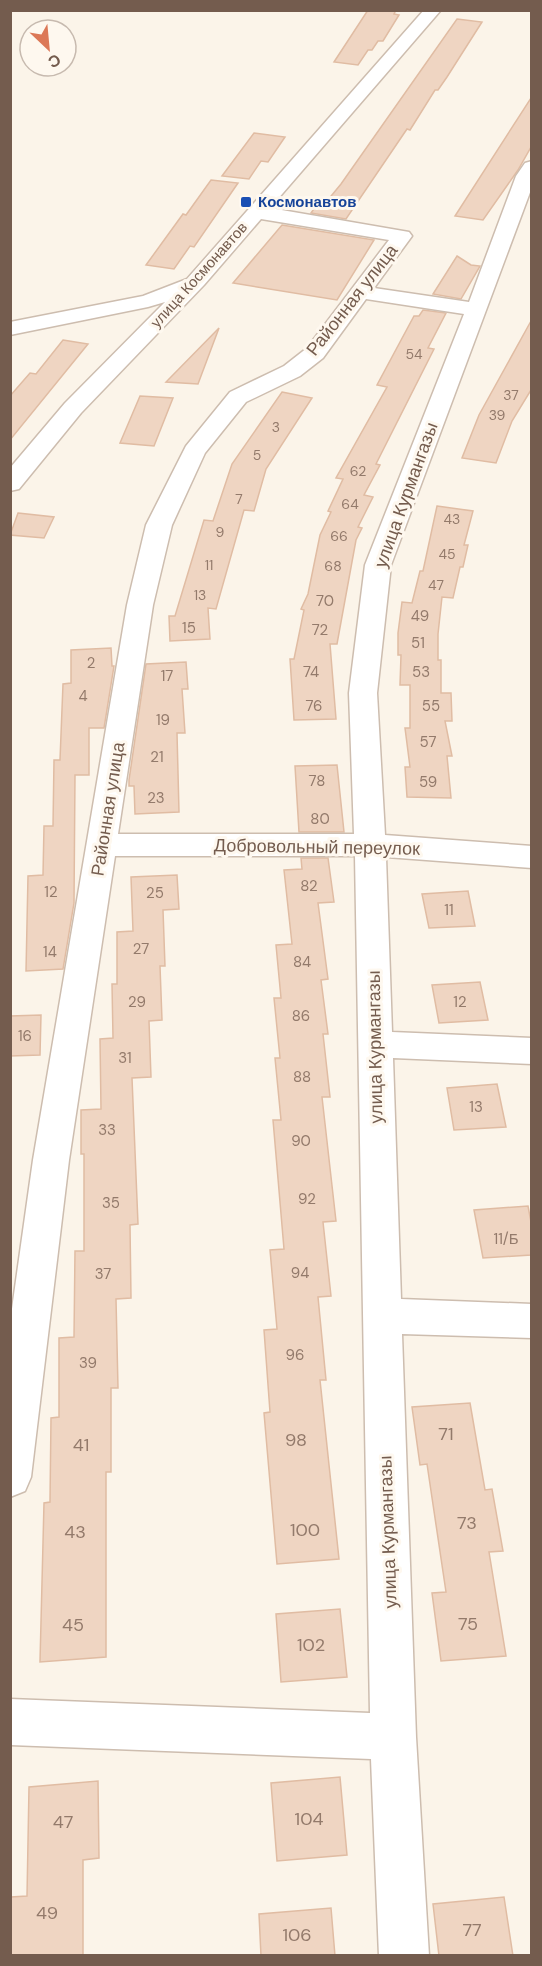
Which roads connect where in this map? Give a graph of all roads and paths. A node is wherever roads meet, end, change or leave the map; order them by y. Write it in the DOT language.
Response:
graph roads {
  1 [pos="433,10"];
  2 [pos="531,167"];
  3 [pos="256,212"];
  4 [pos="197,281"];
  5 [pos="360,292"];
  6 [pos="475,309"];
  7 [pos="10,329"];
  8 [pos="10,484"];
  9 [pos="103,844"];
  10 [pos="370,845"];
  11 [pos="531,857"];
  12 [pos="374,1044"];
  13 [pos="531,1052"];
  14 [pos="381,1316"];
  15 [pos="531,1321"];
  16 [pos="10,1477"];
  17 [pos="10,1722"];
  18 [pos="393,1737"];
  19 [pos="404,1956"];
  1 -- 3 [label="street, улица Космонавтов"];
  2 -- 6 [label="street, улица Курмангазы"];
  3 -- 4 [label="street, улица Космонавтов"];
  3 -- 5 [label="street, Районная улица"];
  4 -- 7 [label="street"];
  4 -- 8 [label="street, улица Космонавтов"];
  5 -- 6 [label="street"];
  5 -- 9 [label="street, Районная улица"];
  6 -- 10 [label="street, улица Курмангазы"];
  9 -- 10 [label="street, Добровольный переулок"];
  9 -- 16 [label="street, Районная улица"];
  10 -- 11 [label="street, Добровольный переулок"];
  10 -- 12 [label="street, улица Курмангазы"];
  12 -- 13 [label="street"];
  12 -- 14 [label="street, улица Курмангазы"];
  14 -- 15 [label="street"];
  14 -- 18 [label="street, улица Курмангазы"];
  17 -- 18 [label="street"];
  18 -- 19 [label="street, улица Курмангазы"];
}
